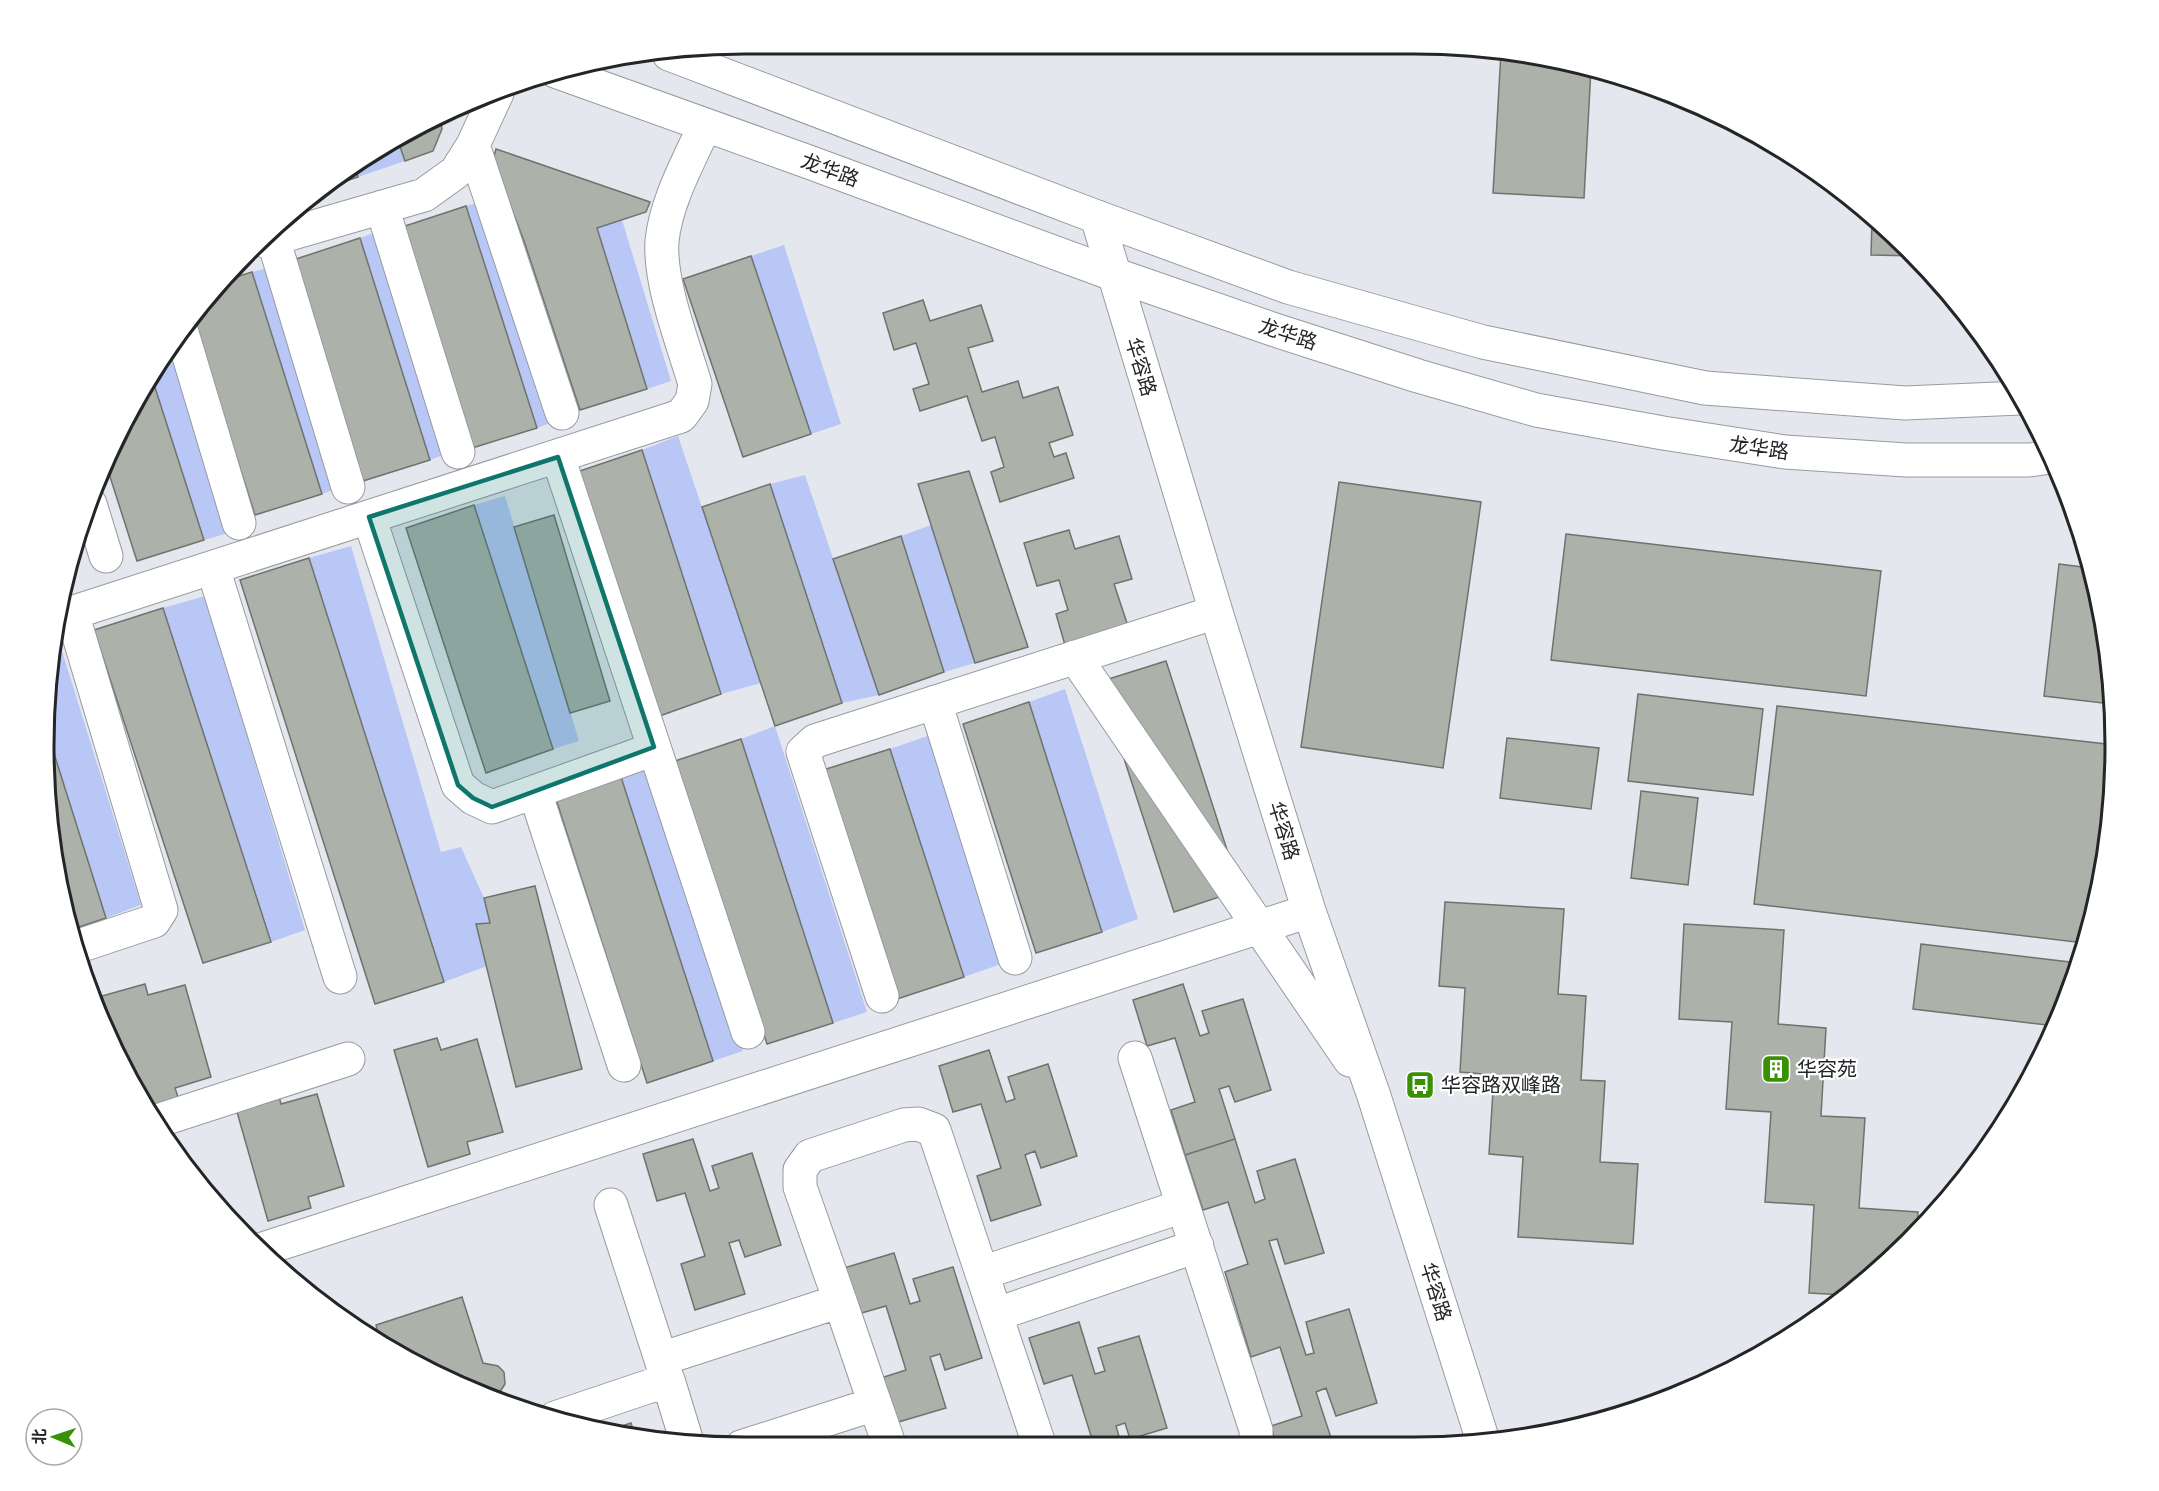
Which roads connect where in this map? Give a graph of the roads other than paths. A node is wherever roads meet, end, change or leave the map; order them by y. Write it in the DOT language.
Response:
graph roads {
  1 [pos="678,57"];
  2 [pos="571,77"];
  3 [pos="493,103"];
  4 [pos="705,125"];
  5 [pos="473,145"];
  6 [pos="382,207"];
  7 [pos="1097,218"];
  8 [pos="280,235"];
  9 [pos="272,243"];
  10 [pos="1113,274"];
  11 [pos="185,342"];
  12 [pos="2011,398"];
  13 [pos="562,413"];
  14 [pos="458,452"];
  15 [pos="558,456"];
  16 [pos="2042,458"];
  17 [pos="348,487"];
  18 [pos="94,516"];
  19 [pos="369,517"];
  20 [pos="239,523"];
  21 [pos="106,556"];
  22 [pos="213,568"];
  23 [pos="1216,612"];
  24 [pos="66,615"];
  25 [pos="1075,657"];
  26 [pos="935,702"];
  27 [pos="654,747"];
  28 [pos="535,792"];
  29 [pos="1310,911"];
  30 [pos="84,944"];
  31 [pos="1015,958"];
  32 [pos="340,977"];
  33 [pos="882,996"];
  34 [pos="748,1032"];
  35 [pos="348,1059"];
  36 [pos="1135,1059"];
  37 [pos="624,1065"];
  38 [pos="1374,1096"];
  39 [pos="164,1119"];
  40 [pos="611,1204"];
  41 [pos="1184,1206"];
  42 [pos="1197,1246"];
  43 [pos="270,1247"];
  44 [pos="982,1274"];
  45 [pos="840,1301"];
  46 [pos="997,1314"];
  47 [pos="664,1369"];
  48 [pos="875,1404"];
  49 [pos="566,1413"];
  50 [pos="685,1434"];
  51 [pos="1481,1434"];
  52 [pos="772,1437"];
  53 [pos="886,1437"];
  54 [pos="1036,1437"];
  55 [pos="1256,1437"];
  1 -- 7 [label="street"];
  2 -- 4 [label="street, 龙华路"];
  3 -- 5 [label="street"];
  4 -- 10 [label="street, 龙华路"];
  4 -- 15 [label="street"];
  5 -- 6 [label="street"];
  5 -- 13 [label="street"];
  6 -- 8 [label="street"];
  6 -- 14 [label="street"];
  7 -- 10 [label="street, 华容路"];
  7 -- 12 [label="street"];
  9 -- 17 [label="street"];
  10 -- 16 [label="street, 龙华路"];
  10 -- 23 [label="street, 华容路"];
  11 -- 20 [label="street"];
  15 -- 19 [label="street"];
  15 -- 27 [label="street"];
  18 -- 21 [label="street"];
  19 -- 22 [label="street"];
  19 -- 28 [label="street"];
  22 -- 24 [label="street"];
  22 -- 32 [label="street"];
  23 -- 25 [label="street"];
  23 -- 29 [label="street, 华容路"];
  24 -- 30 [label="street"];
  25 -- 26 [label="street"];
  25 -- 38 [label="street"];
  26 -- 31 [label="street"];
  26 -- 33 [label="street"];
  27 -- 28 [label="street"];
  27 -- 34 [label="street"];
  28 -- 37 [label="street"];
  29 -- 38 [label="street, 华容路"];
  29 -- 43 [label="street"];
  35 -- 39 [label="street"];
  36 -- 41 [label="street"];
  38 -- 51 [label="street, 华容路"];
  40 -- 47 [label="street"];
  41 -- 42 [label="street"];
  41 -- 44 [label="street"];
  42 -- 46 [label="street"];
  42 -- 55 [label="street"];
  44 -- 45 [label="street"];
  44 -- 46 [label="street"];
  45 -- 47 [label="street"];
  45 -- 48 [label="street"];
  46 -- 54 [label="street"];
  47 -- 49 [label="street"];
  47 -- 50 [label="street"];
  48 -- 52 [label="street"];
  48 -- 53 [label="street"];
}
